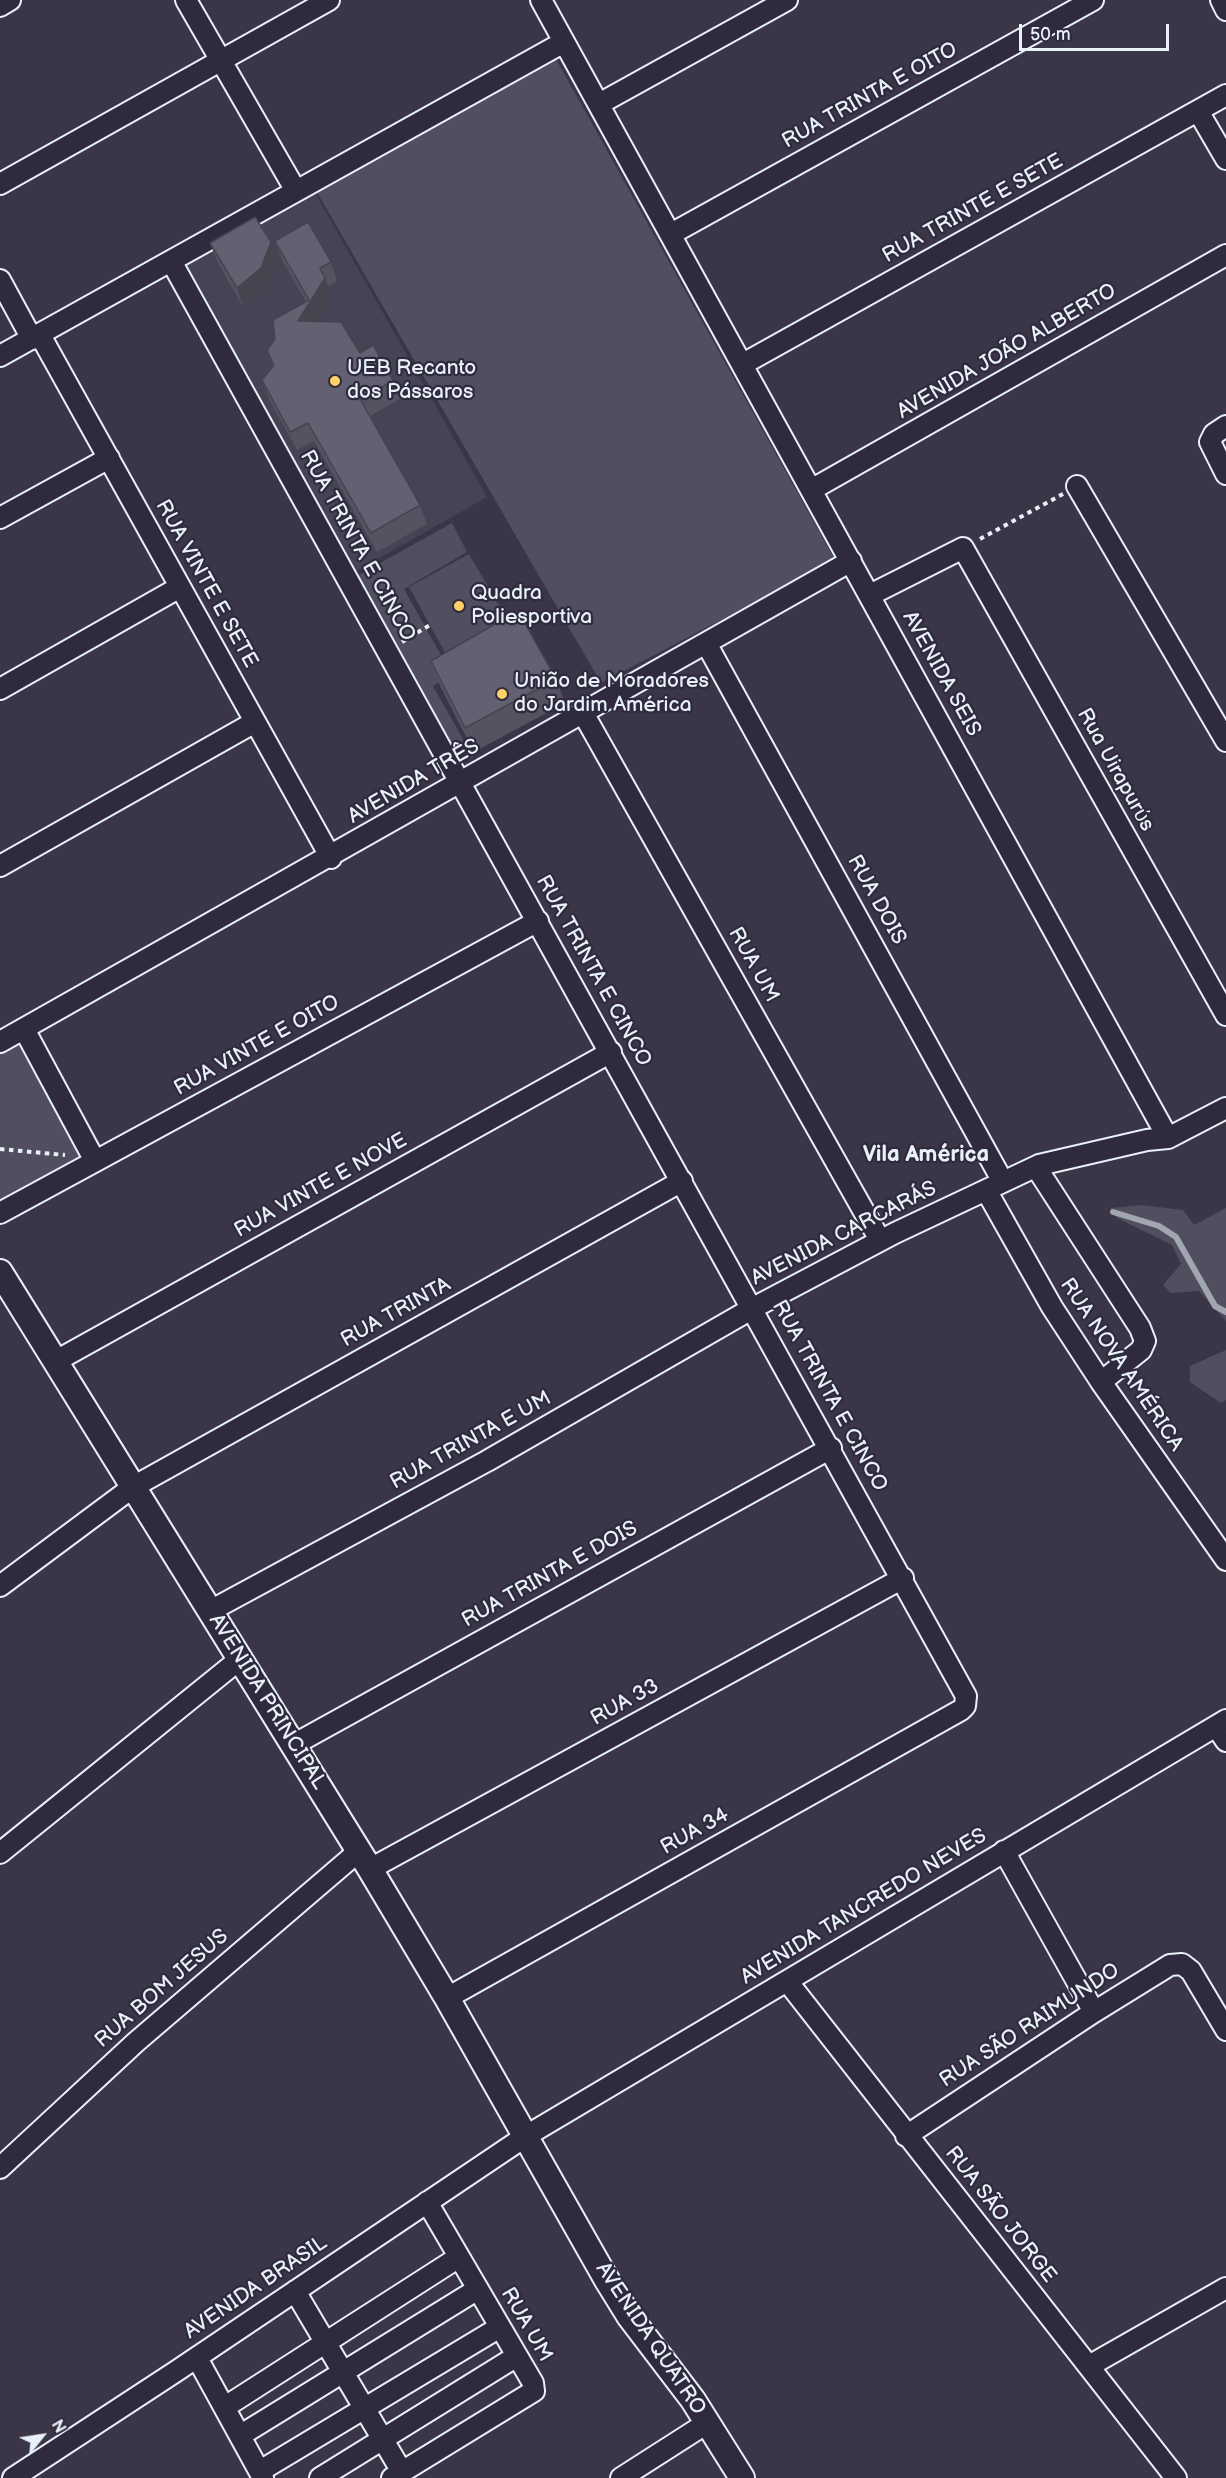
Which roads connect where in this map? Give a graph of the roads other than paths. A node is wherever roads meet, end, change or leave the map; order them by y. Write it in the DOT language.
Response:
graph roads {
  1 [pos="10,0"];
  2 [pos="186,0"];
  3 [pos="329,0"];
  4 [pos="541,0"];
  5 [pos="787,0"];
  6 [pos="1093,0"];
  7 [pos="1221,0"];
  8 [pos="0,6"];
  9 [pos="1226,10"];
  10 [pos="564,42"];
  11 [pos="221,61"];
  12 [pos="1226,94"];
  13 [pos="599,104"];
  14 [pos="1198,111"];
  15 [pos="1226,159"];
  16 [pos="0,184"];
  17 [pos="296,191"];
  18 [pos="671,234"];
  19 [pos="1226,255"];
  20 [pos="171,261"];
  21 [pos="0,280"];
  22 [pos="36,337"];
  23 [pos="0,356"];
  24 [pos="742,364"];
  25 [pos="1219,432"];
  26 [pos="109,458"];
  27 [pos="1226,474"];
  28 [pos="1077,486"];
  29 [pos="812,490"];
  30 [pos="0,518"];
  31 [pos="851,561"];
  32 [pos="180,587"];
  33 [pos="870,595"];
  34 [pos="706,643"];
  35 [pos="0,689"];
  36 [pos="583,713"];
  37 [pos="255,722"];
  38 [pos="1226,741"];
  39 [pos="461,782"];
  40 [pos="331,858"];
  41 [pos="0,866"];
  42 [pos="538,921"];
  43 [pos="1226,1015"];
  44 [pos="24,1029"];
  45 [pos="0,1042"];
  46 [pos="611,1052"];
  47 [pos="1226,1108"];
  48 [pos="1168,1138"];
  49 [pos="95,1161"];
  50 [pos="1036,1167"];
  51 [pos="682,1181"];
  52 [pos="1003,1182"];
  53 [pos="986,1190"];
  54 [pos="0,1213"];
  55 [pos="880,1240"];
  56 [pos="3,1285"];
  57 [pos="753,1308"];
  58 [pos="56,1361"];
  59 [pos="1101,1382"];
  60 [pos="831,1448"];
  61 [pos="133,1487"];
  62 [pos="1226,1560"];
  63 [pos="903,1578"];
  64 [pos="0,1586"];
  65 [pos="210,1611"];
  66 [pos="240,1659"];
  67 [pos="965,1706"];
  68 [pos="1223,1729"];
  69 [pos="293,1745"];
  70 [pos="1004,1851"];
  71 [pos="0,1853"];
  72 [pos="365,1860"];
  73 [pos="787,1981"];
  74 [pos="447,1998"];
  75 [pos="1094,2012"];
  76 [pos="1226,2030"];
  77 [pos="526,2136"];
  78 [pos="906,2136"];
  79 [pos="0,2168"];
  80 [pos="427,2202"];
  81 [pos="459,2257"];
  82 [pos="1226,2288"];
  83 [pos="478,2289"];
  84 [pos="295,2291"];
  85 [pos="500,2326"];
  86 [pos="325,2342"];
  87 [pos="517,2356"];
  88 [pos="197,2358"];
  89 [pos="1089,2366"];
  90 [pos="343,2372"];
  91 [pos="225,2407"];
  92 [pos="364,2408"];
  93 [pos="707,2423"];
  94 [pos="241,2435"];
  95 [pos="383,2439"];
  96 [pos="261,2475"];
  97 [pos="397,2475"];
  98 [pos="13,2478"];
  99 [pos="320,2478"];
  100 [pos="621,2478"];
  101 [pos="742,2478"];
  102 [pos="1176,2478"];
  1 -- 8 [label="street"];
  2 -- 11 [label="street"];
  3 -- 11 [label="street"];
  4 -- 10 [label="street, AVENIDA SEIS"];
  5 -- 13 [label="street"];
  6 -- 18 [label="street, RUA TRINTA E OITO"];
  7 -- 9 [label="street"];
  10 -- 13 [label="street, AVENIDA SEIS"];
  10 -- 17 [label="street"];
  11 -- 16 [label="street"];
  11 -- 17 [label="street"];
  12 -- 14 [label="street, RUA TRINTE E SETE"];
  13 -- 18 [label="street, AVENIDA SEIS"];
  14 -- 15 [label="street"];
  14 -- 24 [label="street, RUA TRINTE E SETE"];
  17 -- 20 [label="street"];
  18 -- 24 [label="street, AVENIDA SEIS"];
  19 -- 29 [label="street, AVENIDA JOÃO ALBERTO"];
  20 -- 22 [label="street"];
  20 -- 39 [label="street, RUA TRINTA E CINCO"];
  21 -- 22 [label="street, RUA VINTE E SETE"];
  22 -- 23 [label="street"];
  22 -- 26 [label="street, RUA VINTE E SETE"];
  24 -- 29 [label="street, AVENIDA SEIS"];
  25 -- 27 [label="street"];
  26 -- 30 [label="street"];
  26 -- 32 [label="street, RUA VINTE E SETE"];
  28 -- 38 [label="street"];
  29 -- 31 [label="street, AVENIDA SEIS"];
  31 -- 33 [label="street, AVENIDA SEIS"];
  31 -- 34 [label="street, AVENIDA TRÊS"];
  32 -- 35 [label="street"];
  32 -- 37 [label="street, RUA VINTE E SETE"];
  33 -- 43 [label="street, Rua Uirapurύs"];
  33 -- 48 [label="street, AVENIDA SEIS"];
  34 -- 36 [label="street, AVENIDA TRÊS"];
  34 -- 52 [label="street, RUA DOIS"];
  36 -- 39 [label="street, AVENIDA TRÊS"];
  36 -- 55 [label="street, RUA UM"];
  37 -- 40 [label="street, RUA VINTE E SETE"];
  37 -- 41 [label="street"];
  39 -- 40 [label="street, AVENIDA TRÊS"];
  39 -- 42 [label="street, RUA TRINTA E CINCO"];
  40 -- 44 [label="street, AVENIDA TRÊS"];
  42 -- 46 [label="street, RUA TRINTA E CINCO"];
  42 -- 49 [label="street, RUA VINTE E OITO"];
  44 -- 45 [label="street, AVENIDA TRÊS"];
  44 -- 49 [label="street"];
  46 -- 51 [label="street, RUA TRINTA E CINCO"];
  46 -- 58 [label="street, RUA VINTE E NOVE"];
  47 -- 48 [label="street, AVENIDA CARCARÁS"];
  48 -- 50 [label="street, AVENIDA CARCARÁS"];
  49 -- 54 [label="street, RUA VINTE E OITO"];
  50 -- 52 [label="street, AVENIDA CARCARÁS"];
  50 -- 59 [label="street"];
  51 -- 57 [label="street, RUA TRINTA E CINCO"];
  51 -- 61 [label="street, RUA TRINTA"];
  52 -- 53 [label="street, AVENIDA CARCARÁS"];
  53 -- 55 [label="street, AVENIDA CARCARÁS"];
  53 -- 59 [label="street, RUA NOVA AMÉRICA"];
  55 -- 57 [label="street, AVENIDA CARCARÁS"];
  56 -- 58 [label="main road, AVENIDA PRINCIPAL"];
  57 -- 60 [label="street, RUA TRINTA E CINCO"];
  57 -- 65 [label="street, RUA TRINTA E UM"];
  58 -- 61 [label="main road, AVENIDA PRINCIPAL"];
  59 -- 62 [label="street, RUA NOVA AMÉRICA"];
  60 -- 63 [label="street, RUA TRINTA E CINCO"];
  60 -- 69 [label="street, RUA TRINTA E DOIS"];
  61 -- 64 [label="street, RUA TRINTA"];
  61 -- 65 [label="main road, AVENIDA PRINCIPAL"];
  63 -- 67 [label="street, RUA TRINTA E CINCO"];
  63 -- 72 [label="street, RUA 33"];
  65 -- 66 [label="main road, AVENIDA PRINCIPAL"];
  66 -- 69 [label="main road, AVENIDA PRINCIPAL"];
  66 -- 71 [label="street"];
  67 -- 74 [label="street, RUA 34"];
  68 -- 70 [label="street, AVENIDA TANCREDO NEVES"];
  69 -- 72 [label="main road, AVENIDA PRINCIPAL"];
  70 -- 73 [label="street, AVENIDA TANCREDO NEVES"];
  70 -- 75 [label="street"];
  72 -- 74 [label="main road, AVENIDA PRINCIPAL"];
  72 -- 79 [label="street, RUA BOM JESUS"];
  73 -- 77 [label="street, AVENIDA TANCREDO NEVES"];
  73 -- 78 [label="street, RUA SÃO JORGE"];
  74 -- 77 [label="main road, AVENIDA PRINCIPAL"];
  75 -- 76 [label="street, RUA SÃO RAIMUNDO"];
  75 -- 78 [label="street, RUA SÃO RAIMUNDO"];
  77 -- 80 [label="street, AVENIDA BRASIL"];
  77 -- 93 [label="main road, AVENIDA QUATRO"];
  78 -- 89 [label="street, RUA SÃO JORGE"];
  80 -- 81 [label="street, RUA UM"];
  80 -- 84 [label="street, AVENIDA BRASIL"];
  81 -- 83 [label="street, RUA UM"];
  81 -- 86 [label="street"];
  82 -- 89 [label="street"];
  83 -- 85 [label="street, RUA UM"];
  83 -- 90 [label="street"];
  84 -- 86 [label="street"];
  84 -- 88 [label="street, AVENIDA BRASIL"];
  85 -- 87 [label="street, RUA UM"];
  85 -- 92 [label="street"];
  86 -- 90 [label="street"];
  86 -- 91 [label="street"];
  87 -- 95 [label="street"];
  87 -- 97 [label="street, RUA UM"];
  88 -- 91 [label="street"];
  88 -- 98 [label="street, AVENIDA BRASIL"];
  89 -- 102 [label="street, RUA SÃO JORGE"];
  90 -- 92 [label="street"];
  90 -- 94 [label="street"];
  91 -- 94 [label="street"];
  92 -- 95 [label="street"];
  92 -- 96 [label="street"];
  93 -- 100 [label="street"];
  93 -- 101 [label="main road, AVENIDA QUATRO"];
  94 -- 96 [label="street"];
  95 -- 97 [label="street"];
  95 -- 99 [label="street"];
}
